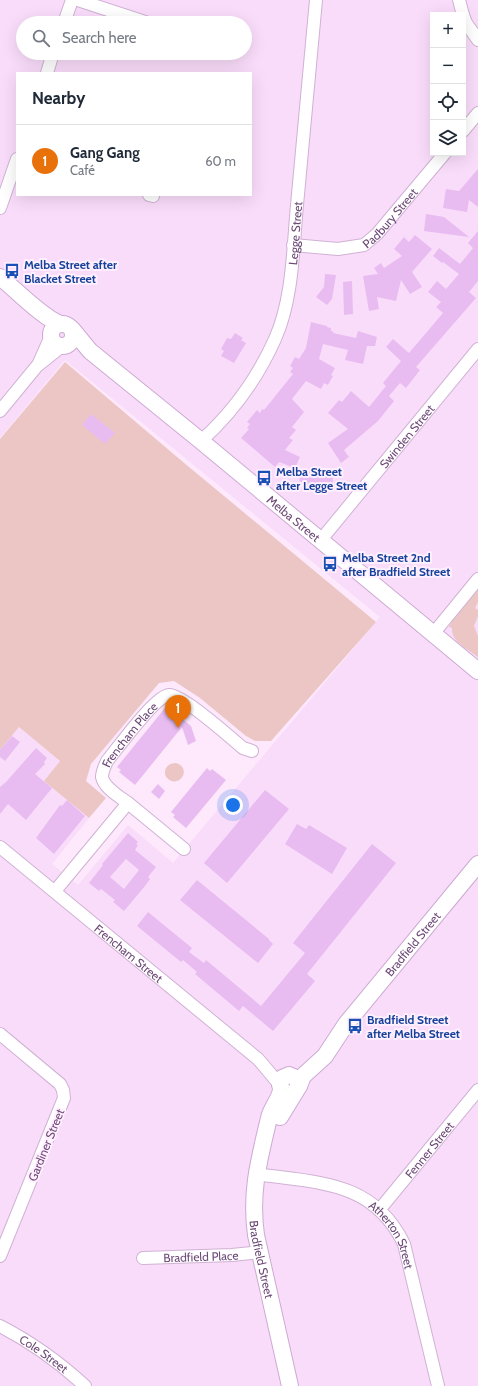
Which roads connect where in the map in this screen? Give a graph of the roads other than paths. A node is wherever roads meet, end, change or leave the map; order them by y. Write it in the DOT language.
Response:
graph roads {
  1 [pos="72,0"];
  2 [pos="78,0"];
  3 [pos="316,0"];
  4 [pos="459,0"];
  5 [pos="462,12"];
  6 [pos="66,16"];
  7 [pos="127,16"];
  8 [pos="466,23"];
  9 [pos="478,40"];
  10 [pos="51,60"];
  11 [pos="47,72"];
  12 [pos="478,113"];
  13 [pos="466,127"];
  14 [pos="442,156"];
  15 [pos="16,162"];
  16 [pos="0,208"];
  17 [pos="293,245"];
  18 [pos="0,277"];
  19 [pos="60,336"];
  20 [pos="478,349"];
  21 [pos="0,411"];
  22 [pos="201,441"];
  23 [pos="320,541"];
  24 [pos="478,579"];
  25 [pos="433,634"];
  26 [pos="478,671"];
  27 [pos="252,751"];
  28 [pos="128,803"];
  29 [pos="0,847"];
  30 [pos="184,850"];
  31 [pos="478,864"];
  32 [pos="55,891"];
  33 [pos="0,1034"];
  34 [pos="289,1084"];
  35 [pos="478,1090"];
  36 [pos="256,1174"];
  37 [pos="380,1209"];
  38 [pos="260,1252"];
  39 [pos="0,1256"];
  40 [pos="143,1258"];
  41 [pos="0,1326"];
  42 [pos="85,1386"];
  43 [pos="290,1386"];
  44 [pos="438,1386"];
  1 -- 6 [label="street"];
  2 -- 7 [label="street"];
  3 -- 17 [label="street, Legge Street"];
  4 -- 5 [label="street"];
  8 -- 9 [label="street"];
  10 -- 11 [label="street"];
  12 -- 13 [label="street"];
  14 -- 17 [label="street, Padbury Street"];
  15 -- 16 [label="street"];
  17 -- 22 [label="street, Legge Street"];
  18 -- 19 [label="street, Melba Street"];
  19 -- 21 [label="street"];
  19 -- 22 [label="street, Melba Street"];
  20 -- 23 [label="street, Swinden Street"];
  22 -- 23 [label="street, Melba Street"];
  23 -- 25 [label="street, Melba Street"];
  24 -- 25 [label="street"];
  25 -- 26 [label="street, Melba Street"];
  27 -- 28 [label="street, Frencham Place"];
  28 -- 30 [label="street, Frencham Place"];
  28 -- 32 [label="street"];
  29 -- 32 [label="street, Frencham Street"];
  31 -- 34 [label="street, Bradfield Street"];
  32 -- 34 [label="street, Frencham Street"];
  33 -- 39 [label="street, Gardiner Street"];
  34 -- 36 [label="street, Bradfield Street"];
  35 -- 37 [label="street, Fenner Street"];
  36 -- 37 [label="street, Atherton Street"];
  36 -- 38 [label="street, Bradfield Street"];
  37 -- 44 [label="street, Atherton Street"];
  38 -- 40 [label="street, Bradfield Place"];
  38 -- 43 [label="street, Bradfield Street"];
  41 -- 42 [label="street, Cole Street"];
}
